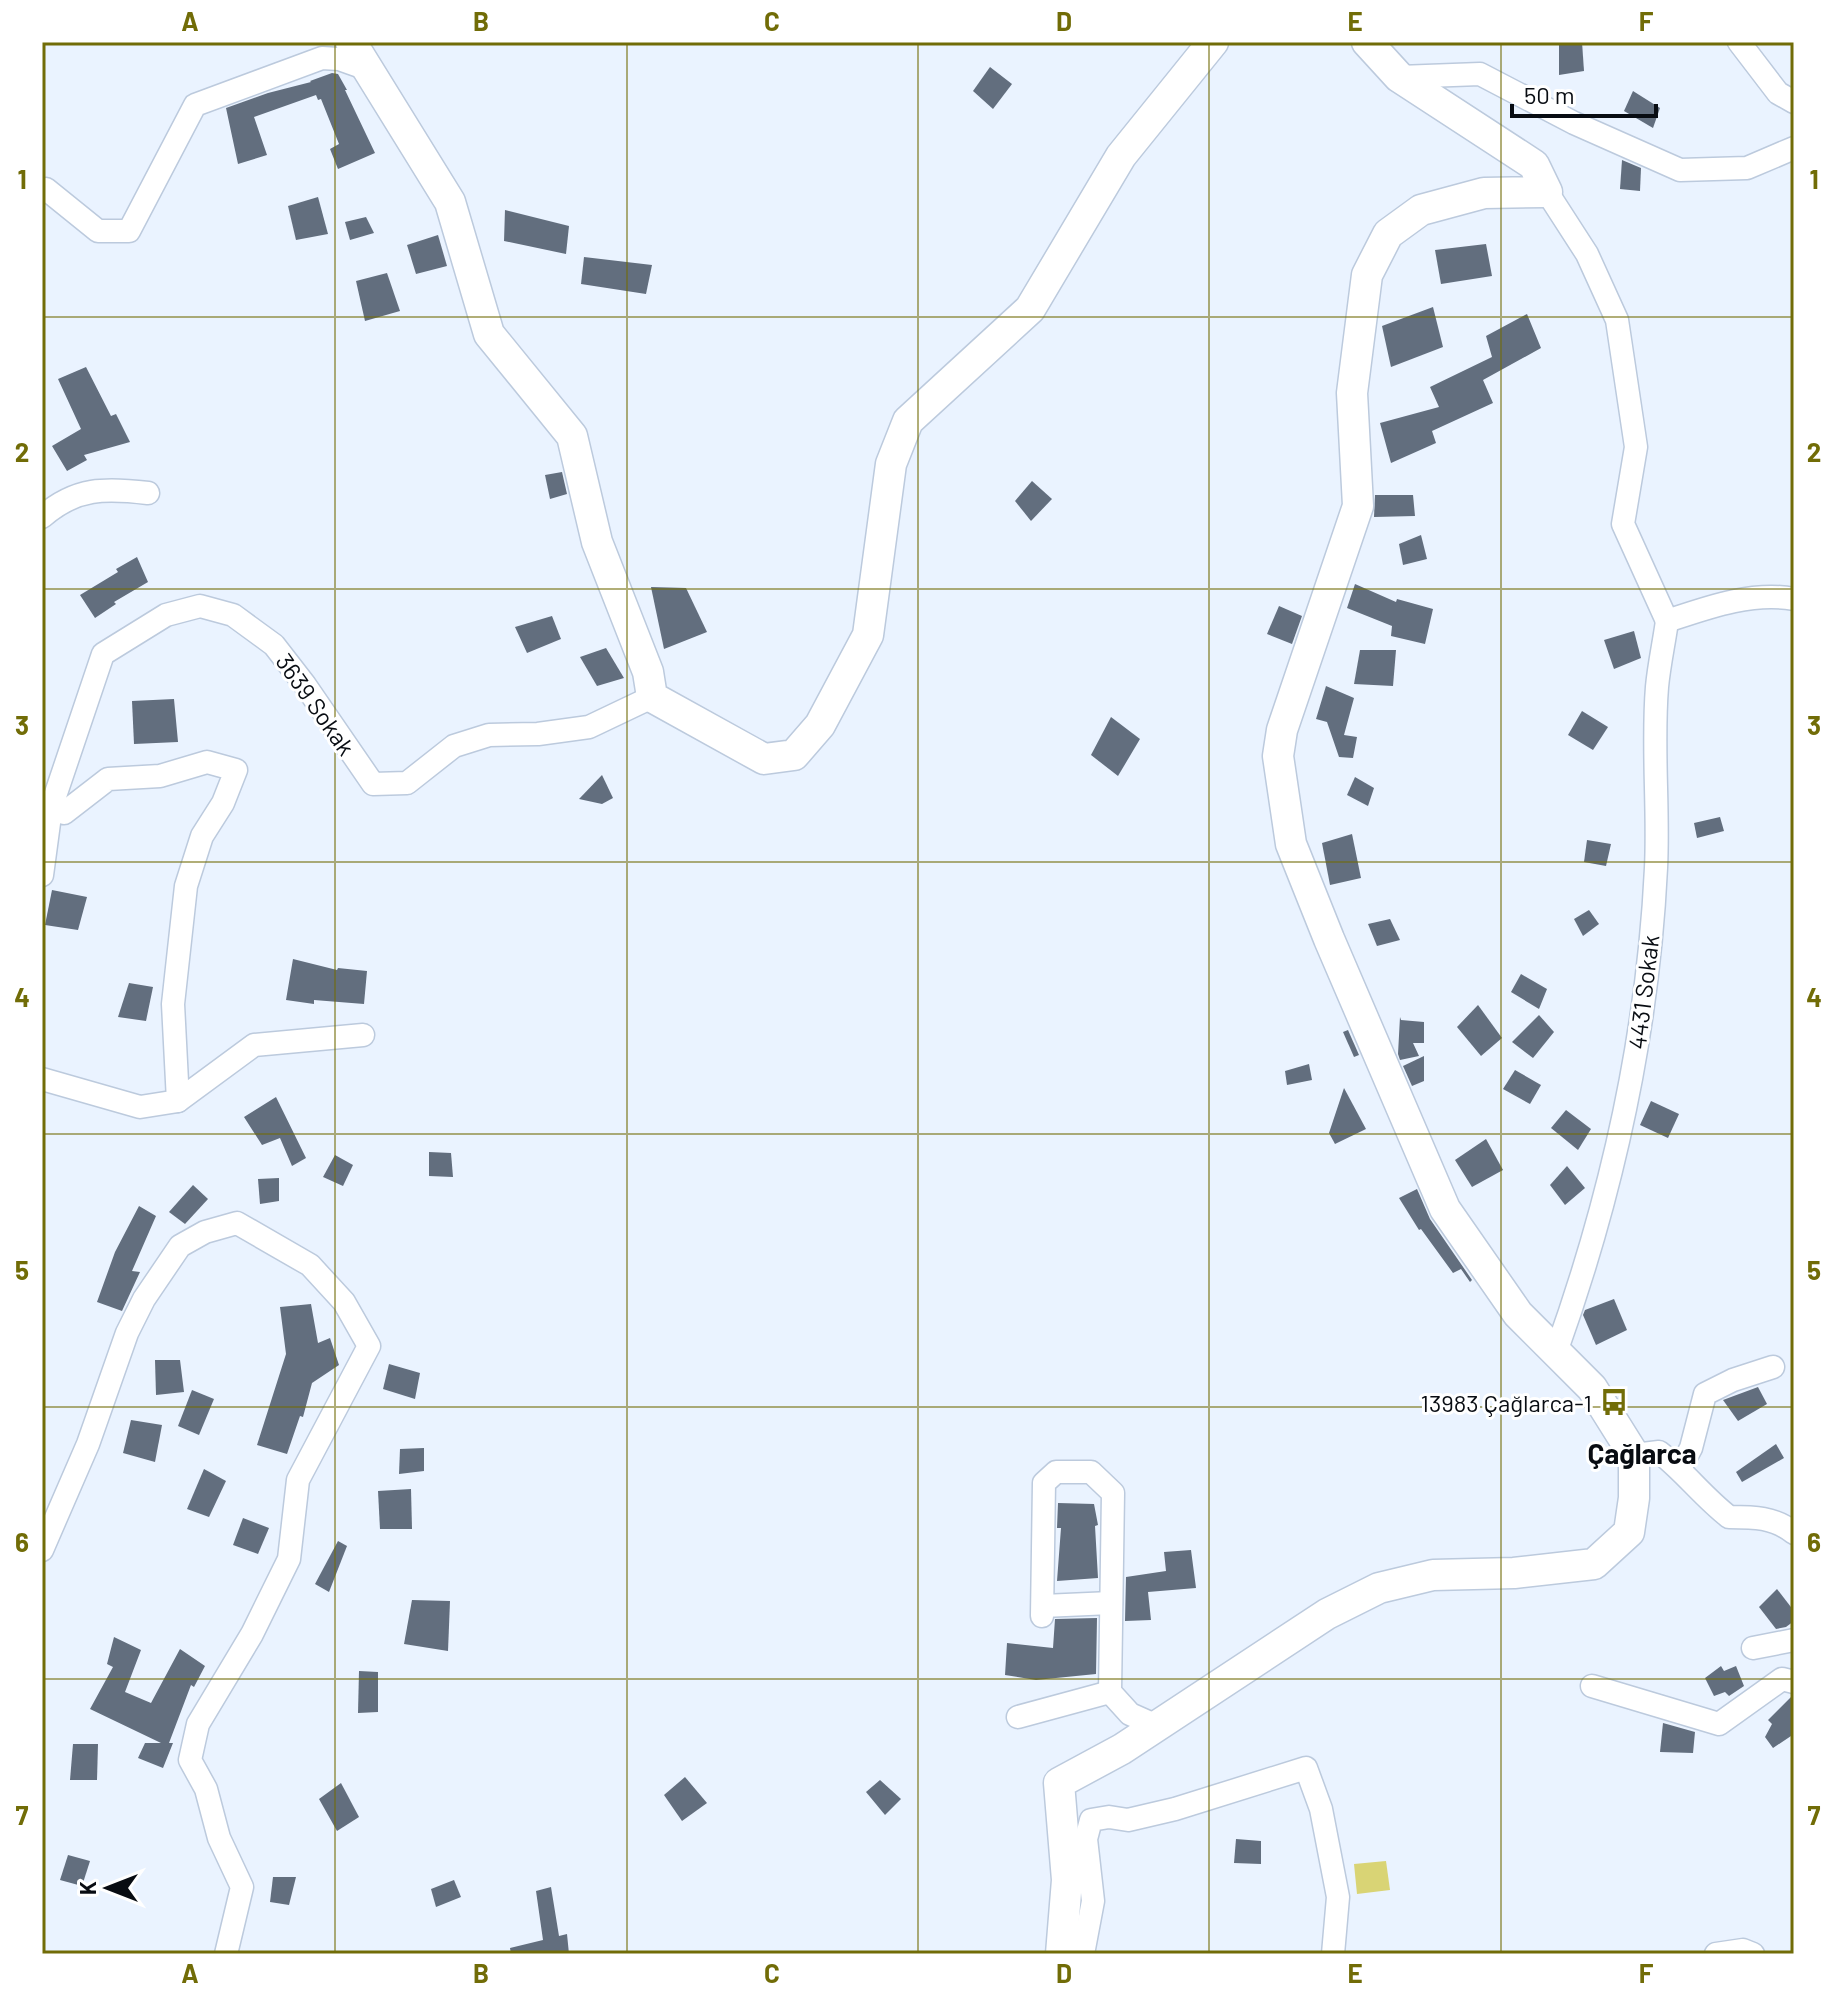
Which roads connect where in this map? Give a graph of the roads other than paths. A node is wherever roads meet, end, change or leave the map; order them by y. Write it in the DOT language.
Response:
graph roads {
  1 [pos="351,42"];
  2 [pos="1213,42"];
  3 [pos="1367,42"];
  4 [pos="1739,42"];
  5 [pos="370,70"];
  6 [pos="1399,77"];
  7 [pos="1794,102"];
  8 [pos="1794,148"];
  9 [pos="42,192"];
  10 [pos="1547,192"];
  11 [pos="148,493"];
  12 [pos="42,517"];
  13 [pos="1794,599"];
  14 [pos="1667,621"];
  15 [pos="652,697"];
  16 [pos="51,808"];
  17 [pos="42,875"];
  18 [pos="363,1035"];
  19 [pos="42,1079"];
  20 [pos="178,1101"];
  21 [pos="1556,1352"];
  22 [pos="1773,1367"];
  23 [pos="1634,1455"];
  24 [pos="1680,1468"];
  25 [pos="1794,1533"];
  26 [pos="42,1550"];
  27 [pos="1111,1603"];
  28 [pos="1794,1640"];
  29 [pos="1753,1648"];
  30 [pos="1794,1682"];
  31 [pos="1592,1686"];
  32 [pos="1110,1692"];
  33 [pos="1018,1717"];
  34 [pos="1157,1726"];
  35 [pos="226,1954"];
  36 [pos="1061,1954"];
  37 [pos="1083,1954"];
  38 [pos="1333,1954"];
  39 [pos="1716,1954"];
  40 [pos="1753,1954"];
  1 -- 5 [label="street"];
  2 -- 15 [label="street"];
  3 -- 6 [label="street"];
  4 -- 7 [label="street"];
  5 -- 9 [label="street"];
  5 -- 15 [label="street"];
  6 -- 8 [label="street"];
  6 -- 10 [label="street"];
  10 -- 14 [label="street"];
  10 -- 21 [label="street"];
  11 -- 12 [label="street"];
  13 -- 14 [label="street"];
  14 -- 21 [label="street, 4431 Sokak"];
  15 -- 16 [label="street, 3639 Sokak"];
  16 -- 17 [label="street, 3639 Sokak"];
  16 -- 20 [label="street"];
  18 -- 20 [label="street"];
  19 -- 20 [label="street"];
  21 -- 23 [label="street"];
  22 -- 24 [label="street"];
  23 -- 24 [label="street"];
  23 -- 34 [label="street"];
  24 -- 25 [label="street"];
  26 -- 35 [label="street"];
  27 -- 27 [label="street"];
  27 -- 32 [label="street"];
  28 -- 29 [label="street"];
  30 -- 31 [label="street"];
  32 -- 33 [label="street"];
  32 -- 34 [label="street"];
  34 -- 36 [label="street"];
  37 -- 38 [label="street"];
  39 -- 40 [label="street"];
}
